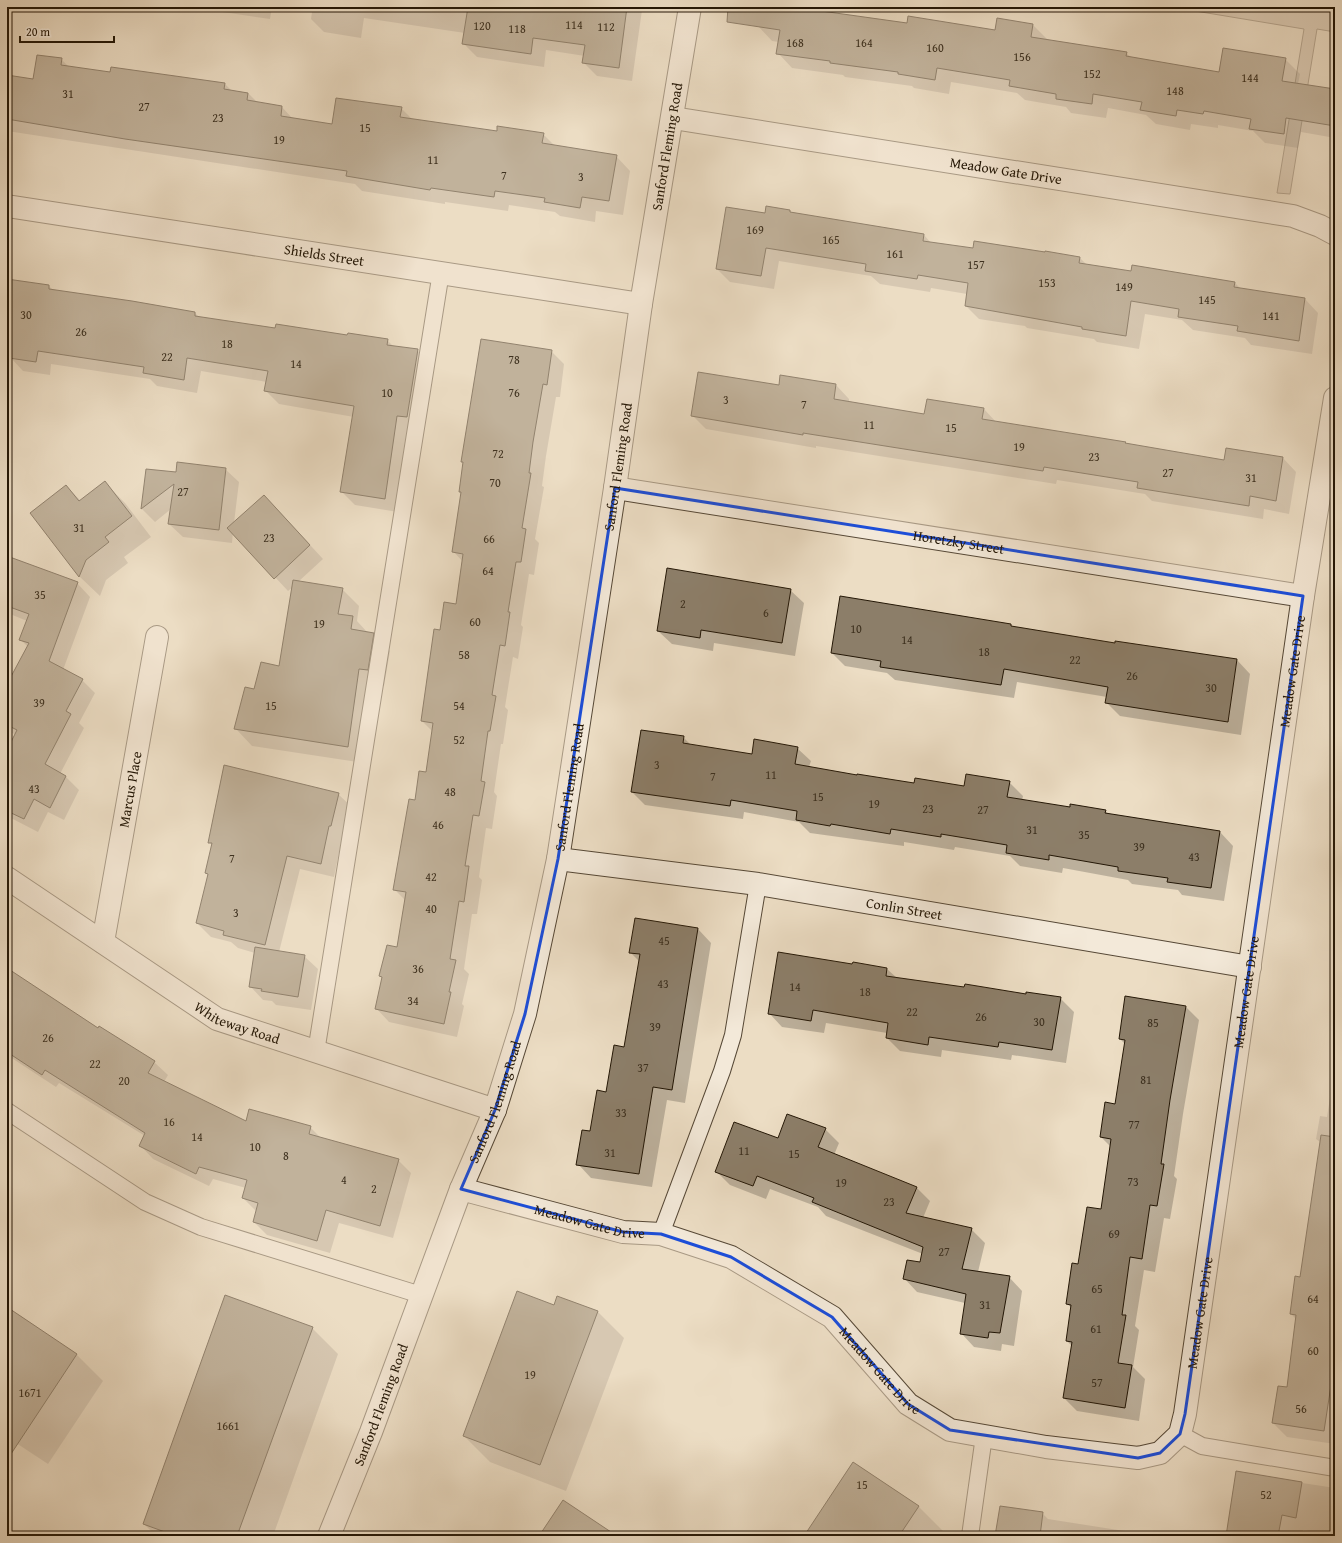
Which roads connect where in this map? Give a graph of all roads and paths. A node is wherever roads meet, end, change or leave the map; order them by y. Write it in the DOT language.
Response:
graph roads {
  1 [pos="690,7"];
  2 [pos="673,118"];
  3 [pos="7,206"];
  4 [pos="1335,234"];
  5 [pos="441,272"];
  6 [pos="641,304"];
  7 [pos="1335,398"];
  8 [pos="616,488"];
  9 [pos="1303,596"];
  10 [pos="157,637"];
  11 [pos="558,859"];
  12 [pos="7,878"];
  13 [pos="758,884"];
  14 [pos="103,942"];
  15 [pos="1250,967"];
  16 [pos="316,1052"];
  17 [pos="495,1110"];
  18 [pos="7,1111"];
  19 [pos="461,1189"];
  20 [pos="661,1234"];
  21 [pos="421,1295"];
  22 [pos="1180,1434"];
  23 [pos="984,1436"];
  24 [pos="1335,1468"];
  25 [pos="329,1536"];
  26 [pos="970,1536"];
  1 -- 2 [label="street, Sanford Fleming Road"];
  2 -- 4 [label="street, Meadow Gate Drive"];
  2 -- 6 [label="street, Sanford Fleming Road"];
  3 -- 5 [label="street, Shields Street"];
  5 -- 6 [label="street, Shields Street"];
  5 -- 16 [label="lane"];
  6 -- 8 [label="street, Sanford Fleming Road"];
  7 -- 9 [label="street, Meadow Gate Drive"];
  8 -- 9 [label="street, Horetzky Street"];
  8 -- 11 [label="street, Sanford Fleming Road"];
  9 -- 15 [label="street, Meadow Gate Drive"];
  10 -- 14 [label="street, Marcus Place"];
  11 -- 13 [label="street, Conlin Street"];
  11 -- 17 [label="street, Sanford Fleming Road"];
  12 -- 14 [label="street, Whiteway Road"];
  13 -- 15 [label="street, Conlin Street"];
  13 -- 20 [label="lane"];
  14 -- 16 [label="street, Whiteway Road"];
  15 -- 22 [label="street, Meadow Gate Drive"];
  16 -- 17 [label="street, Whiteway Road"];
  17 -- 19 [label="street, Sanford Fleming Road"];
  18 -- 21 [label="lane"];
  19 -- 20 [label="street, Meadow Gate Drive"];
  19 -- 21 [label="street, Sanford Fleming Road"];
  20 -- 23 [label="street, Meadow Gate Drive"];
  21 -- 25 [label="street, Sanford Fleming Road"];
  22 -- 23 [label="street, Meadow Gate Drive"];
  22 -- 24 [label="lane"];
  23 -- 26 [label="lane"];
}
